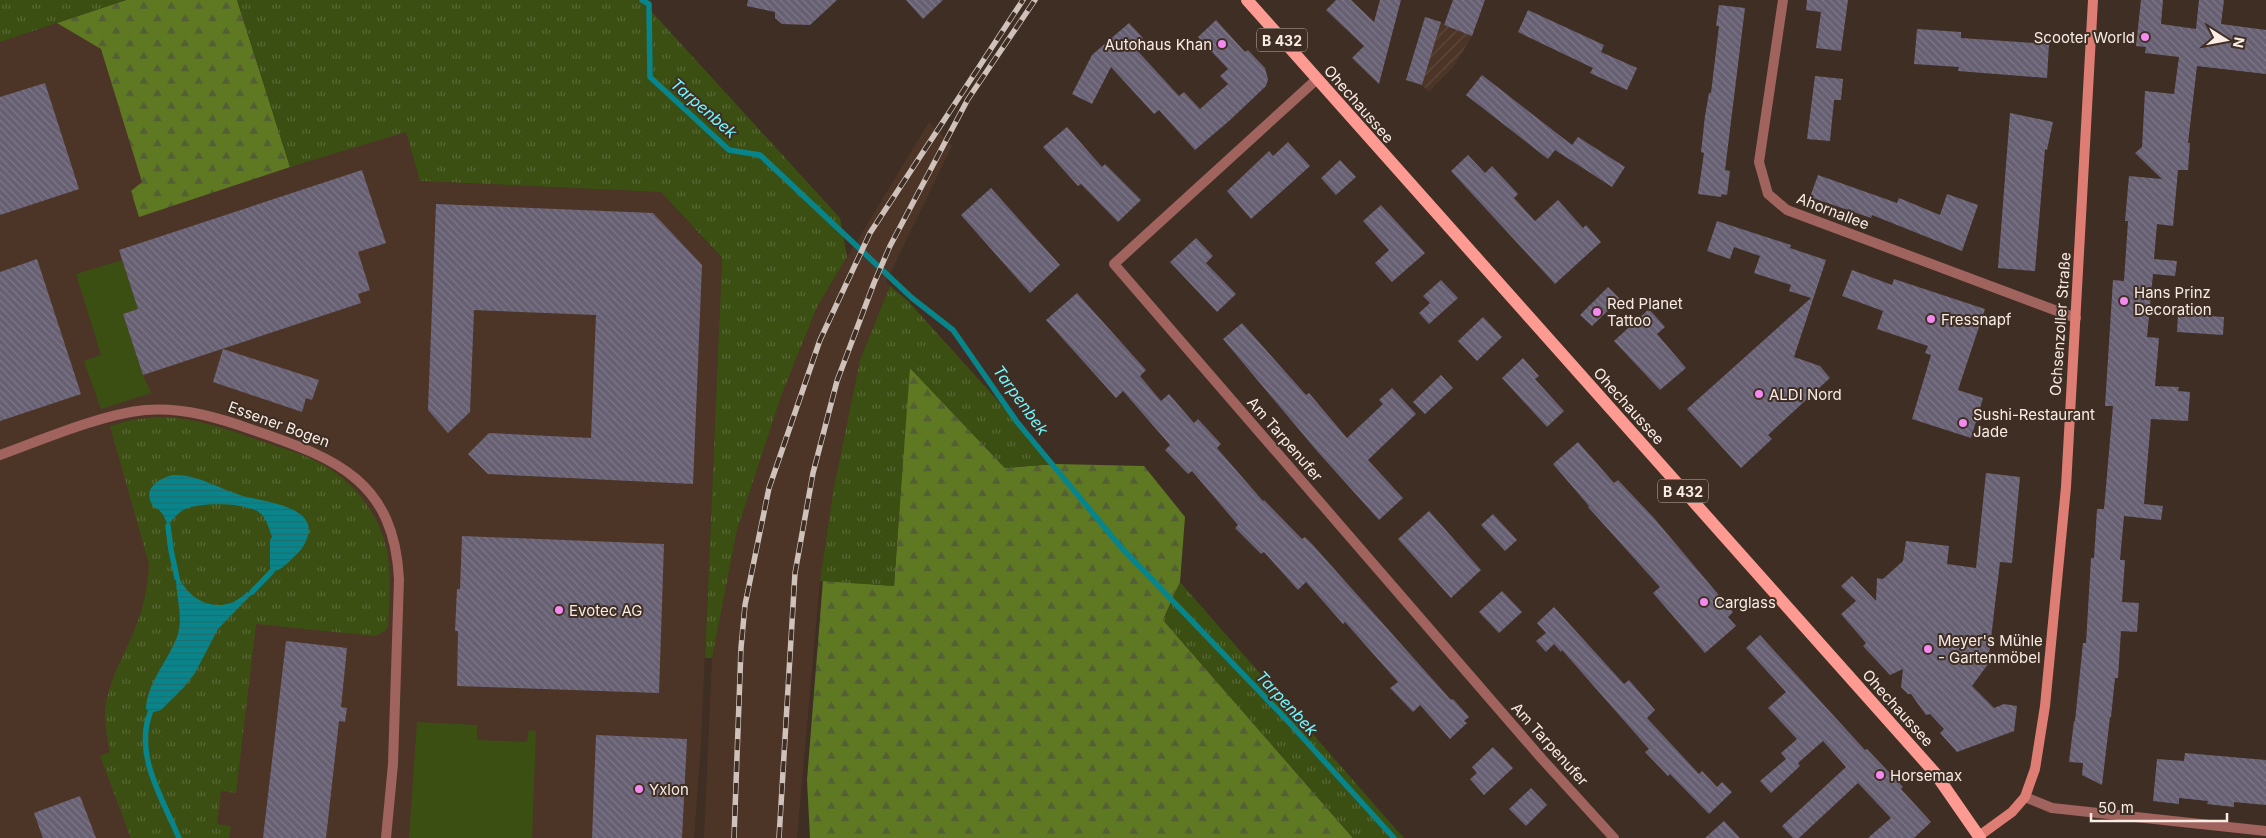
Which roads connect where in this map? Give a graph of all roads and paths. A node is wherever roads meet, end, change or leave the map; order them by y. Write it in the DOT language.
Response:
graph roads {
  1 [pos="1247,0"];
  2 [pos="1782,0"];
  3 [pos="2093,0"];
  4 [pos="1317,79"];
  5 [pos="2076,318"];
  6 [pos="0,455"];
  7 [pos="2025,797"];
  8 [pos="2266,831"];
  9 [pos="1978,837"];
  10 [pos="386,838"];
  11 [pos="1614,838"];
  1 -- 4 [label="main road, Ohechaussee / B 432"];
  2 -- 5 [label="street, Ahornallee"];
  3 -- 5 [label="main road, Ochsenzoller Straße"];
  4 -- 9 [label="main road, Ohechaussee / B 432"];
  4 -- 11 [label="street, Am Tarpenufer"];
  5 -- 7 [label="main road, Ochsenzoller Straße"];
  6 -- 10 [label="street, Essener Bogen"];
  7 -- 8 [label="street"];
  7 -- 9 [label="main road, Ochsenzoller Straße"];
}
